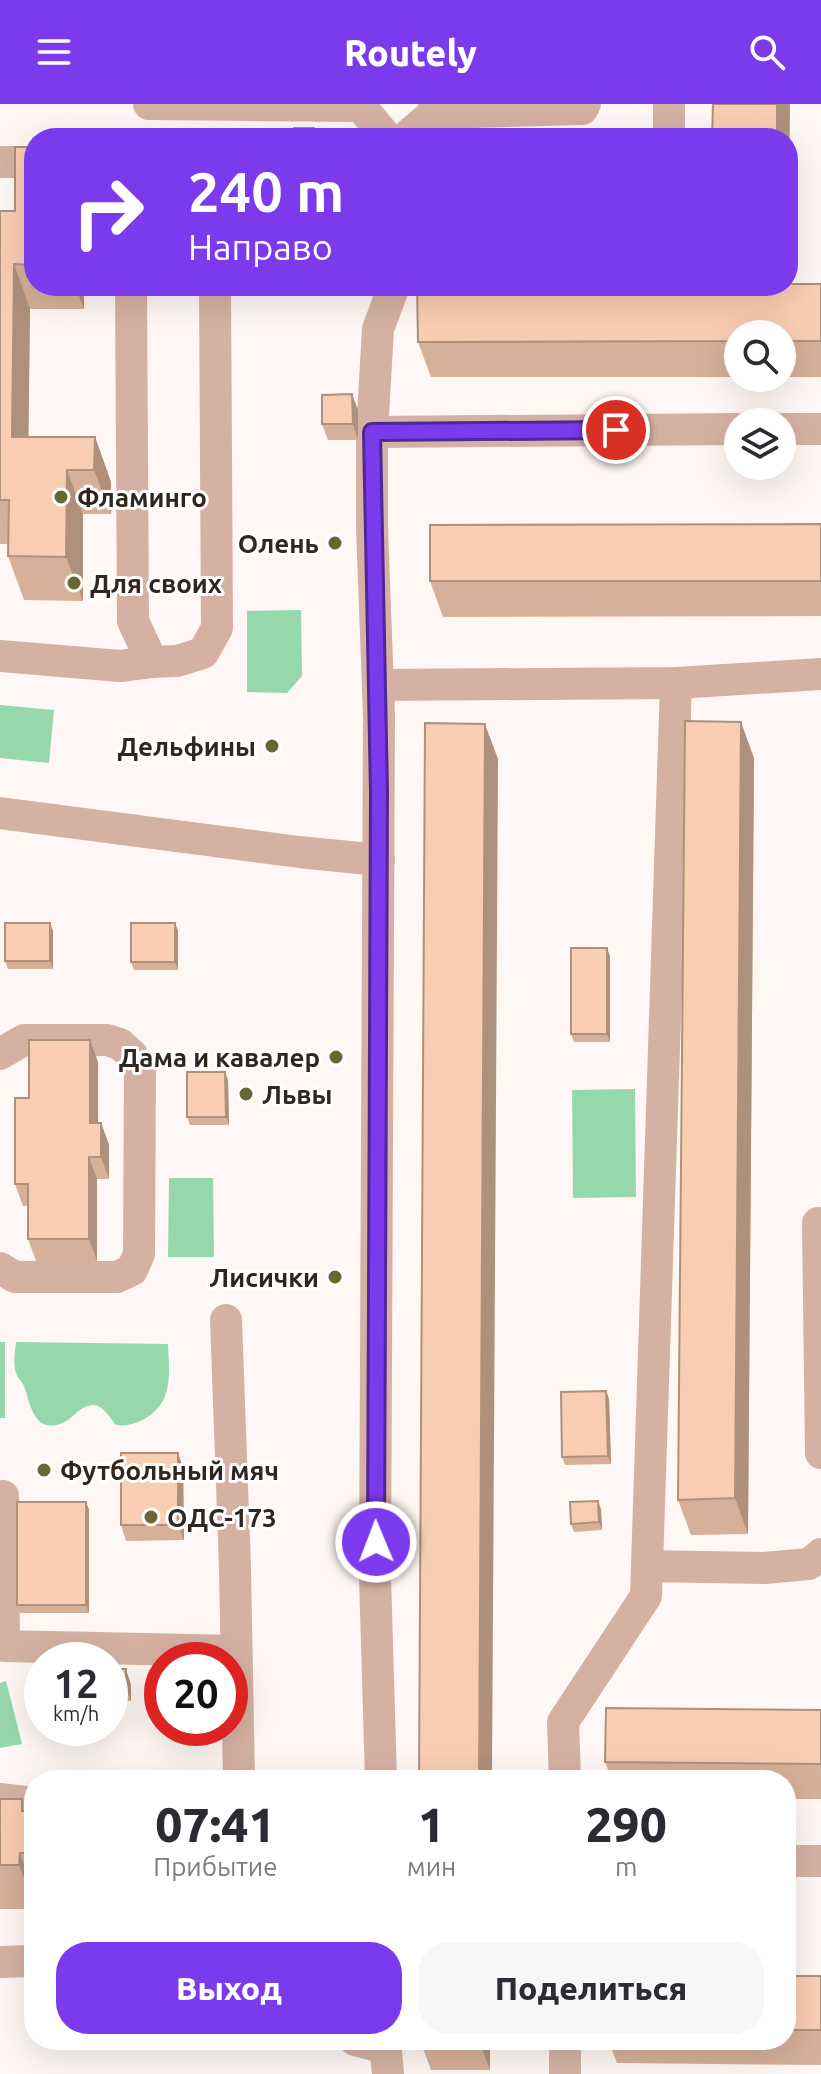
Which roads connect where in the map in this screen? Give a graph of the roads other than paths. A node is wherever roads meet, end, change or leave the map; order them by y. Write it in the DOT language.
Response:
graph roads {
  1 [pos="149,104"];
  2 [pos="585,104"];
  3 [pos="669,104"];
  4 [pos="359,105"];
  5 [pos="434,108"];
  6 [pos="379,128"];
  7 [pos="415,128"];
  8 [pos="669,128"];
  9 [pos="0,162"];
  10 [pos="24,162"];
  11 [pos="131,296"];
  12 [pos="215,296"];
  13 [pos="390,296"];
  14 [pos="724,429"];
  15 [pos="796,429"];
  16 [pos="821,429"];
  17 [pos="372,432"];
  18 [pos="0,656"];
  19 [pos="152,662"];
  20 [pos="821,674"];
  21 [pos="676,683"];
  22 [pos="378,685"];
  23 [pos="0,813"];
  24 [pos="379,860"];
  25 [pos="0,1054"];
  26 [pos="818,1223"];
  27 [pos="0,1268"];
  28 [pos="226,1320"];
  29 [pos="821,1453"];
  30 [pos="3,1496"];
  31 [pos="821,1554"];
  32 [pos="647,1566"];
  33 [pos="236,1642"];
  34 [pos="144,1649"];
  35 [pos="238,1746"];
  36 [pos="239,1770"];
  37 [pos="381,1770"];
  38 [pos="565,1770"];
  39 [pos="0,1799"];
  40 [pos="24,1802"];
  41 [pos="796,1861"];
  42 [pos="821,1861"];
  43 [pos="24,1961"];
  44 [pos="0,1962"];
  45 [pos="565,2050"];
  46 [pos="565,2074"];
  1 -- 4 [label="lane"];
  2 -- 5 [label="lane"];
  3 -- 8 [label="lane"];
  4 -- 6 [label="lane"];
  5 -- 7 [label="lane"];
  9 -- 10 [label="lane"];
  11 -- 19 [label="lane"];
  12 -- 19 [label="lane"];
  13 -- 17 [label="lane"];
  14 -- 17 [label="lane"];
  15 -- 16 [label="lane"];
  17 -- 22 [label="lane"];
  18 -- 19 [label="lane"];
  20 -- 21 [label="lane"];
  21 -- 22 [label="lane"];
  21 -- 32 [label="lane"];
  22 -- 24 [label="lane"];
  23 -- 24 [label="lane"];
  24 -- 37 [label="lane"];
  25 -- 27 [label="lane"];
  26 -- 29 [label="lane"];
  28 -- 33 [label="lane"];
  30 -- 34 [label="lane"];
  31 -- 32 [label="lane"];
  32 -- 38 [label="lane"];
  35 -- 36 [label="lane"];
  39 -- 40 [label="lane"];
  41 -- 42 [label="lane"];
  43 -- 44 [label="lane"];
  45 -- 46 [label="lane"];
}
